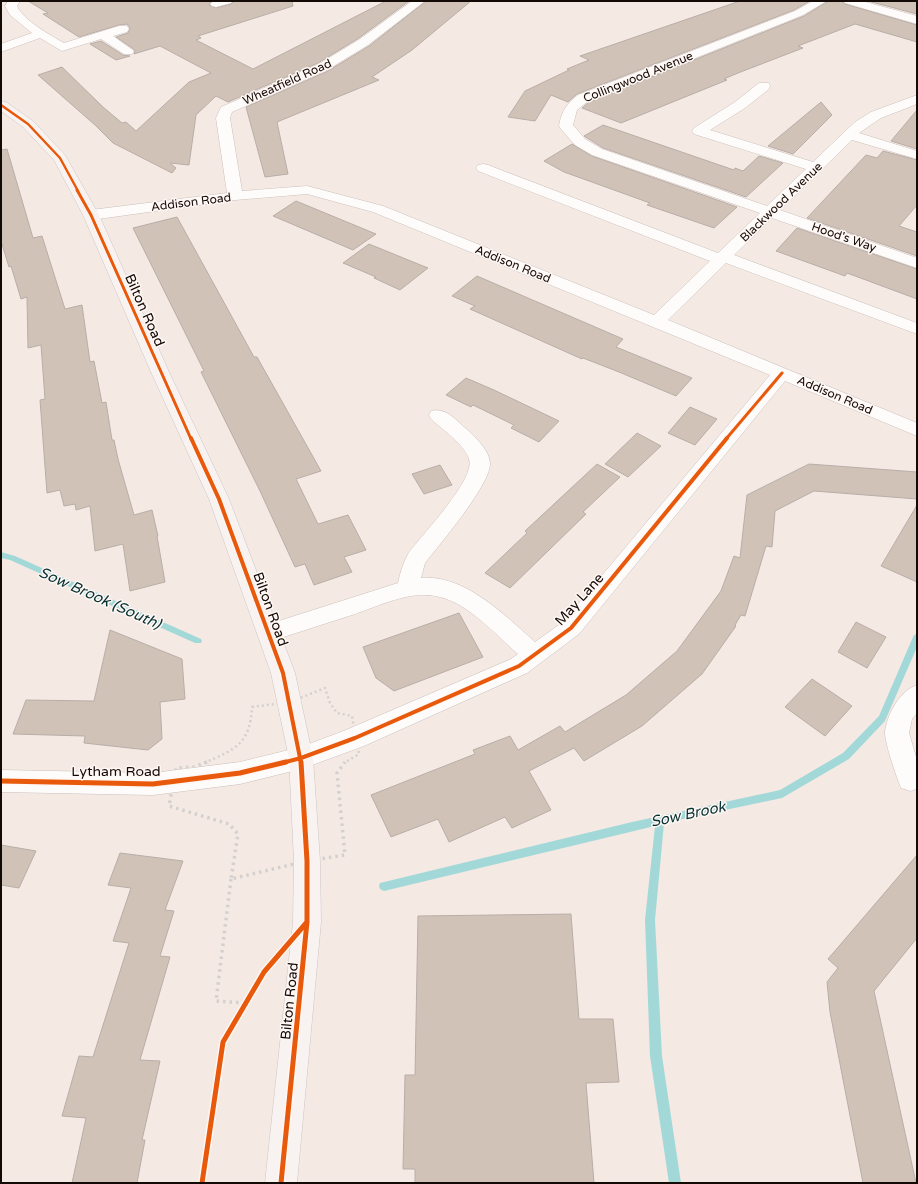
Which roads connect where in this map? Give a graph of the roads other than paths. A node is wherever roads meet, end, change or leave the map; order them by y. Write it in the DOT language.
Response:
graph roads {
  1 [pos="14,1"];
  2 [pos="419,1"];
  3 [pos="821,1"];
  4 [pos="849,1"];
  5 [pos="917,20"];
  6 [pos="123,29"];
  7 [pos="41,34"];
  8 [pos="103,36"];
  9 [pos="1,48"];
  10 [pos="128,51"];
  11 [pos="764,86"];
  12 [pos="917,99"];
  13 [pos="1,105"];
  14 [pos="850,135"];
  15 [pos="917,155"];
  16 [pos="483,168"];
  17 [pos="816,168"];
  18 [pos="235,196"];
  19 [pos="771,212"];
  20 [pos="91,215"];
  21 [pos="722,258"];
  22 [pos="917,263"];
  23 [pos="656,322"];
  24 [pos="917,329"];
  25 [pos="782,373"];
  26 [pos="438,415"];
  27 [pos="917,430"];
  28 [pos="408,589"];
  29 [pos="268,633"];
  30 [pos="534,655"];
  31 [pos="917,695"];
  32 [pos="301,758"];
  33 [pos="910,780"];
  34 [pos="1,781"];
  35 [pos="282,1183"];
  1 -- 7 [label="street"];
  2 -- 18 [label="street, Wheatfield Road"];
  3 -- 19 [label="street, Collingwood Avenue"];
  4 -- 5 [label="street"];
  6 -- 8 [label="street"];
  7 -- 8 [label="street"];
  7 -- 9 [label="street"];
  8 -- 10 [label="street"];
  11 -- 17 [label="street"];
  12 -- 14 [label="street, Blackwood Avenue"];
  13 -- 20 [label="main road, Bilton Road"];
  14 -- 15 [label="street"];
  14 -- 17 [label="street, Blackwood Avenue"];
  16 -- 21 [label="street"];
  17 -- 19 [label="street, Blackwood Avenue"];
  18 -- 20 [label="street, Addison Road"];
  18 -- 23 [label="street, Addison Road"];
  19 -- 21 [label="street, Blackwood Avenue"];
  19 -- 22 [label="street, Hood's Way"];
  20 -- 29 [label="main road, Bilton Road"];
  21 -- 23 [label="street, Blackwood Avenue"];
  21 -- 24 [label="street"];
  23 -- 25 [label="street, Addison Road"];
  25 -- 27 [label="street, Addison Road"];
  25 -- 30 [label="street, May Lane"];
  26 -- 28 [label="street"];
  28 -- 29 [label="street"];
  28 -- 30 [label="street"];
  29 -- 32 [label="main road, Bilton Road"];
  30 -- 32 [label="street, May Lane"];
  31 -- 33 [label="street"];
  32 -- 34 [label="street, Lytham Road"];
  32 -- 35 [label="main road, Bilton Road"];
}
